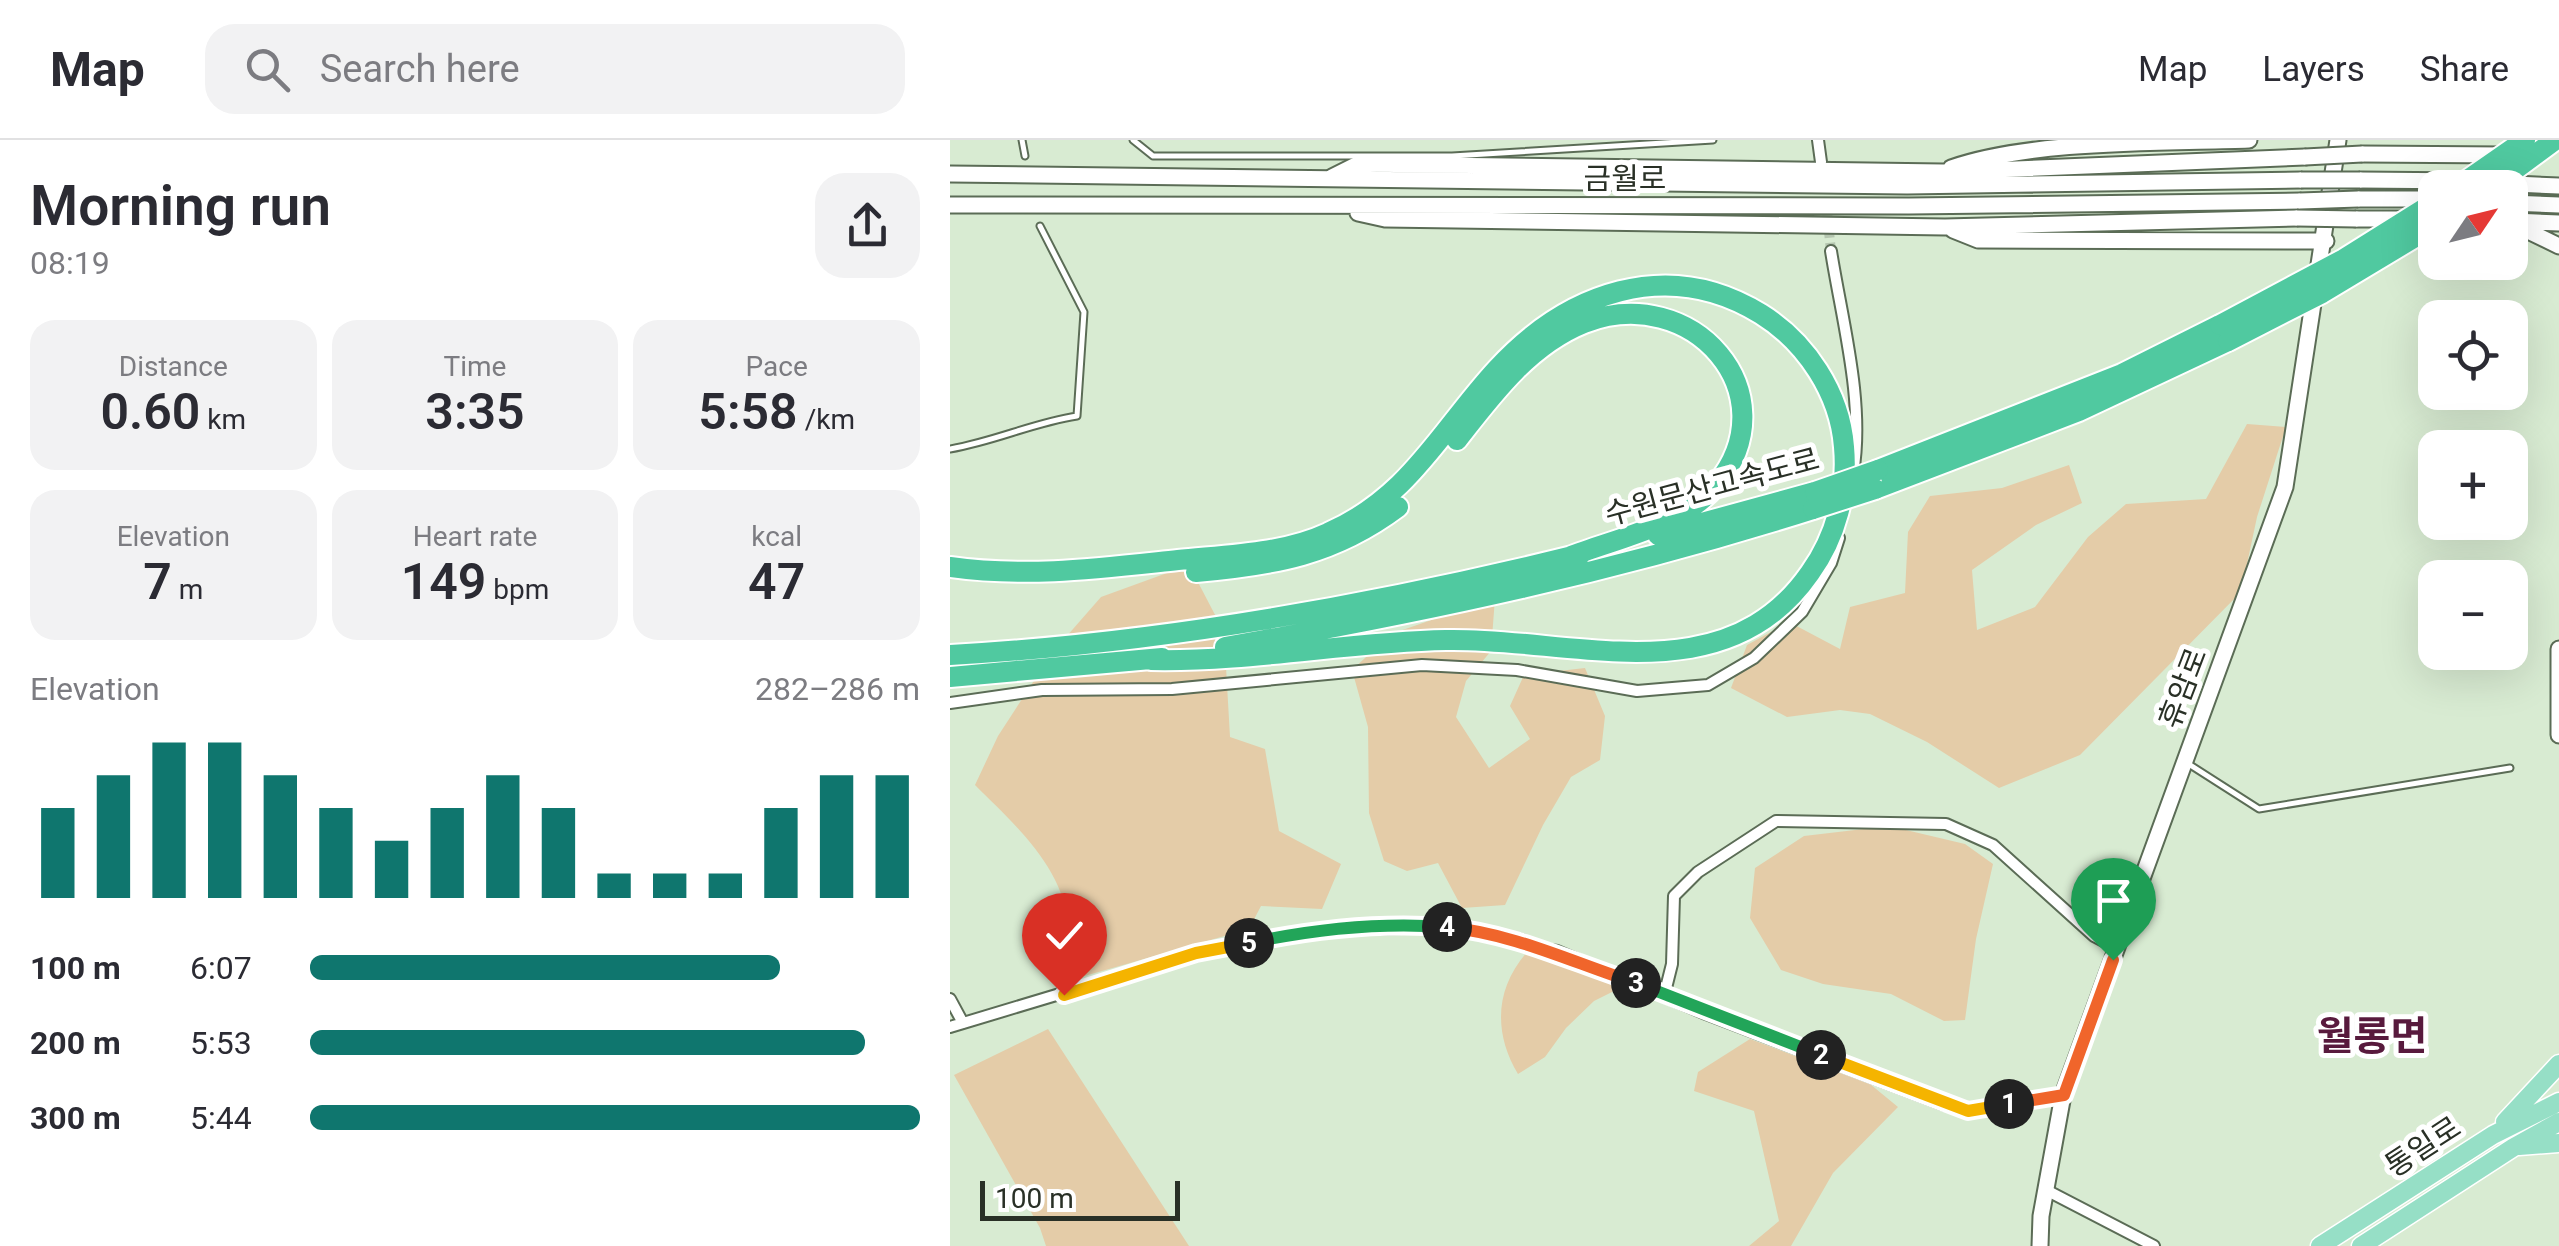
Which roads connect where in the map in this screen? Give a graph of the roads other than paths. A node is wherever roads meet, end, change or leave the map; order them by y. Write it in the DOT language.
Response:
graph roads {
  1 [pos="1022,140"];
  2 [pos="1133,140"];
  3 [pos="1713,140"];
  4 [pos="1818,140"];
  5 [pos="2249,140"];
  6 [pos="2338,140"];
  7 [pos="2526,140"];
  8 [pos="2555,140"];
  9 [pos="1025,156"];
  10 [pos="2559,156"];
  11 [pos="1821,162"];
  12 [pos="2482,170"];
  13 [pos="2514,170"];
  14 [pos="1943,172"];
  15 [pos="950,174"];
  16 [pos="1330,178"];
  17 [pos="2559,186"];
  18 [pos="2418,200"];
  19 [pos="2528,203"];
  20 [pos="950,205"];
  21 [pos="2559,205"];
  22 [pos="1330,206"];
  23 [pos="2298,209"];
  24 [pos="2418,211"];
  25 [pos="2418,221"];
  26 [pos="2559,223"];
  27 [pos="2528,224"];
  28 [pos="1040,226"];
  29 [pos="1945,227"];
  30 [pos="2528,231"];
  31 [pos="2418,233"];
  32 [pos="2326,241"];
  33 [pos="2559,246"];
  34 [pos="1832,251"];
  35 [pos="2224,333"];
  36 [pos="950,449"];
  37 [pos="1814,500"];
  38 [pos="1569,557"];
  39 [pos="950,567"];
  40 [pos="950,580"];
  41 [pos="2559,649"];
  42 [pos="950,655"];
  43 [pos="1151,660"];
  44 [pos="950,677"];
  45 [pos="950,703"];
  46 [pos="2559,735"];
  47 [pos="2184,762"];
  48 [pos="2510,768"];
  49 [pos="2117,948"];
  50 [pos="1664,996"];
  51 [pos="950,999"];
  52 [pos="964,1023"];
  53 [pos="950,1027"];
  54 [pos="2559,1064"];
  55 [pos="2064,1095"];
  56 [pos="2559,1102"];
  57 [pos="2559,1122"];
  58 [pos="2492,1135"];
  59 [pos="2559,1143"];
  60 [pos="2514,1146"];
  61 [pos="2046,1190"];
  62 [pos="2370,1244"];
  63 [pos="2040,1246"];
  64 [pos="2154,1246"];
  65 [pos="2320,1246"];
  1 -- 9 [label="lane"];
  2 -- 3 [label="lane"];
  4 -- 11 [label="street"];
  5 -- 14 [label="main road"];
  6 -- 32 [label="main road, 휴암로"];
  7 -- 12 [label="highway, bridge"];
  8 -- 13 [label="highway, bridge"];
  10 -- 14 [label="main road, bridge"];
  14 -- 16 [label="main road"];
  15 -- 16 [label="main road, 금월로"];
  16 -- 17 [label="main road, 금월로, bridge"];
  18 -- 23 [label="main road, bridge"];
  19 -- 21 [label="main road"];
  20 -- 22 [label="main road, 금월로"];
  22 -- 23 [label="main road, 금월로"];
  22 -- 29 [label="main road"];
  23 -- 25 [label="main road, bridge"];
  23 -- 29 [label="main road"];
  24 -- 35 [label="highway, 수원문산고속도로, bridge"];
  26 -- 27 [label="main road"];
  28 -- 36 [label="lane"];
  29 -- 32 [label="main road"];
  30 -- 33 [label="main road"];
  31 -- 35 [label="highway, 수원문산고속도로, bridge"];
  32 -- 47 [label="main road, 휴암로"];
  34 -- 45 [label="street"];
  35 -- 37 [label="highway, 수원문산고속도로, bridge"];
  37 -- 38 [label="highway, 수원문산고속도로"];
  37 -- 43 [label="highway, 수원문산고속도로"];
  38 -- 40 [label="highway"];
  38 -- 42 [label="highway, 수원문산고속도로"];
  39 -- 43 [label="highway"];
  41 -- 46 [label="main road"];
  43 -- 44 [label="highway, 수원문산고속도로"];
  47 -- 48 [label="lane"];
  47 -- 49 [label="main road, 휴암로"];
  49 -- 50 [label="street"];
  49 -- 55 [label="main road, 휴암로"];
  50 -- 52 [label="street"];
  50 -- 55 [label="street"];
  51 -- 52 [label="street"];
  52 -- 53 [label="street"];
  54 -- 58 [label="main road"];
  55 -- 61 [label="main road, 휴암로"];
  56 -- 58 [label="main road, 통일로"];
  57 -- 60 [label="main road, 통일로"];
  58 -- 65 [label="main road, 통일로"];
  59 -- 60 [label="main road"];
  60 -- 62 [label="main road, 통일로"];
  61 -- 63 [label="main road, 휴암로"];
  61 -- 64 [label="street"];
}
